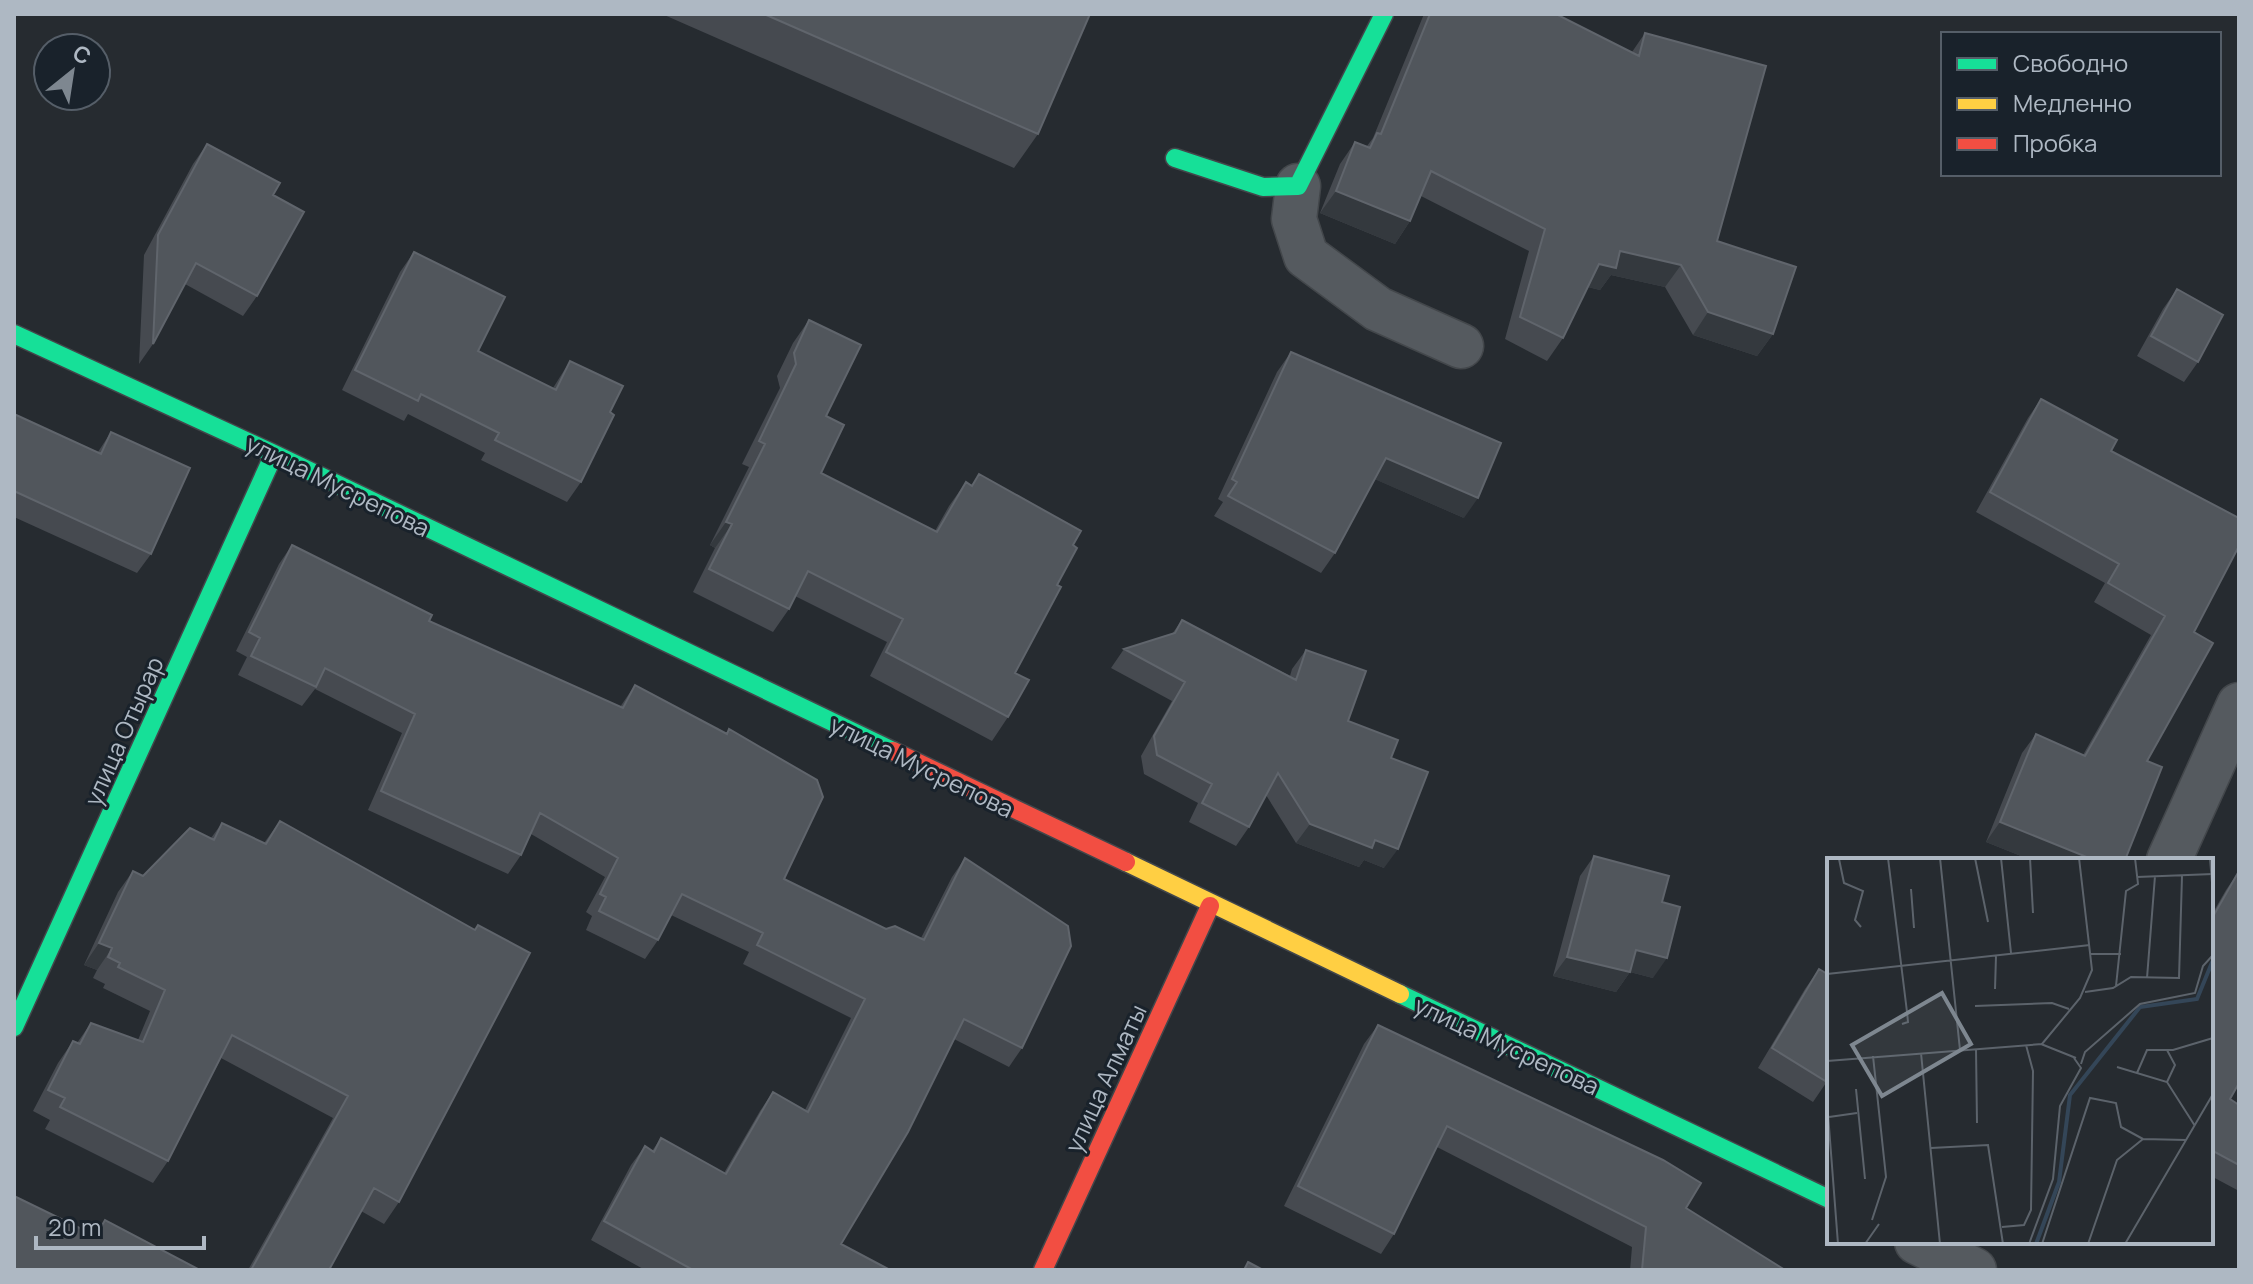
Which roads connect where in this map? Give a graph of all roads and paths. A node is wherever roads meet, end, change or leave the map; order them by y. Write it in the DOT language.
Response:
graph roads {
  1 [pos="1384,14"];
  2 [pos="1175,158"];
  3 [pos="1298,186"];
  4 [pos="14,334"];
  5 [pos="1461,346"];
  6 [pos="274,454"];
  7 [pos="2239,705"];
  8 [pos="2170,858"];
  9 [pos="1210,906"];
  10 [pos="14,1027"];
  11 [pos="1827,1198"];
  12 [pos="1924,1244"];
  13 [pos="1977,1260"];
  14 [pos="1043,1270"];
  1 -- 3 [label="street"];
  2 -- 3 [label="street"];
  3 -- 5 [label="street"];
  4 -- 6 [label="street, улица Мусрепова"];
  6 -- 9 [label="street, улица Мусрепова"];
  6 -- 10 [label="street, улица Отырар"];
  7 -- 8 [label="street"];
  9 -- 11 [label="street, улица Мусрепова"];
  9 -- 14 [label="street, улица Алматы"];
  12 -- 13 [label="street"];
}
